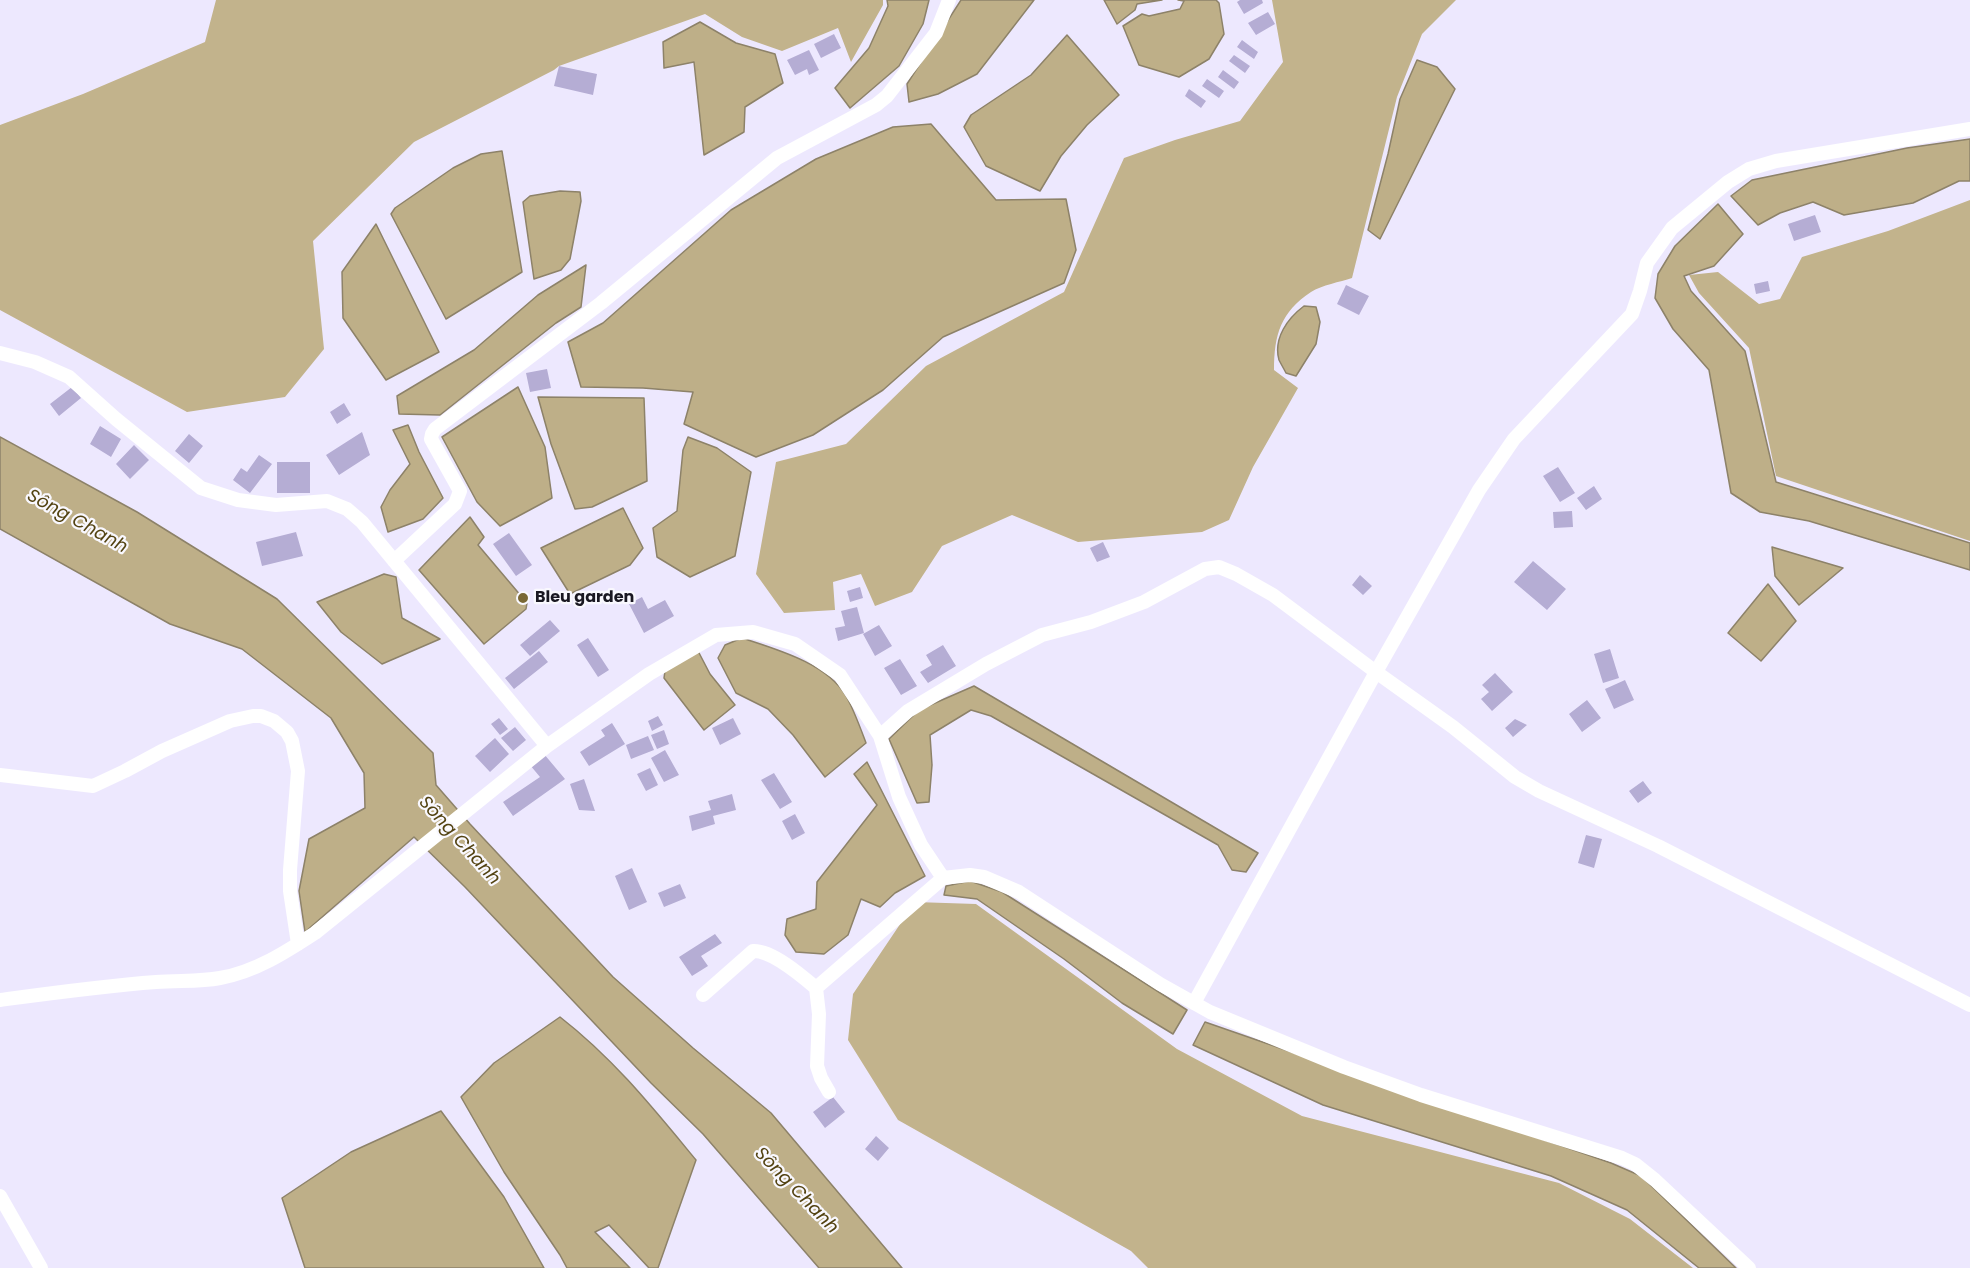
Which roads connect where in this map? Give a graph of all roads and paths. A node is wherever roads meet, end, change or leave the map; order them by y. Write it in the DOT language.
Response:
graph roads {
  1 [pos="949,0"];
  2 [pos="1970,129"];
  3 [pos="0,353"];
  4 [pos="394,561"];
  5 [pos="1376,672"];
  6 [pos="880,736"];
  7 [pos="548,746"];
  8 [pos="0,776"];
  9 [pos="943,878"];
  10 [pos="298,944"];
  11 [pos="816,988"];
  12 [pos="703,995"];
  13 [pos="0,1000"];
  14 [pos="1194,1003"];
  15 [pos="1970,1005"];
  16 [pos="829,1092"];
  17 [pos="0,1197"];
  18 [pos="41,1268"];
  19 [pos="1749,1268"];
  1 -- 4 [label="street"];
  2 -- 5 [label="street"];
  3 -- 4 [label="street"];
  4 -- 7 [label="street"];
  5 -- 6 [label="street"];
  5 -- 14 [label="street"];
  5 -- 15 [label="street"];
  6 -- 7 [label="street"];
  6 -- 9 [label="street"];
  7 -- 10 [label="street"];
  8 -- 10 [label="street"];
  9 -- 11 [label="street"];
  9 -- 14 [label="street"];
  10 -- 13 [label="street"];
  11 -- 12 [label="street"];
  11 -- 16 [label="street"];
  14 -- 19 [label="street"];
  17 -- 18 [label="street"];
}
